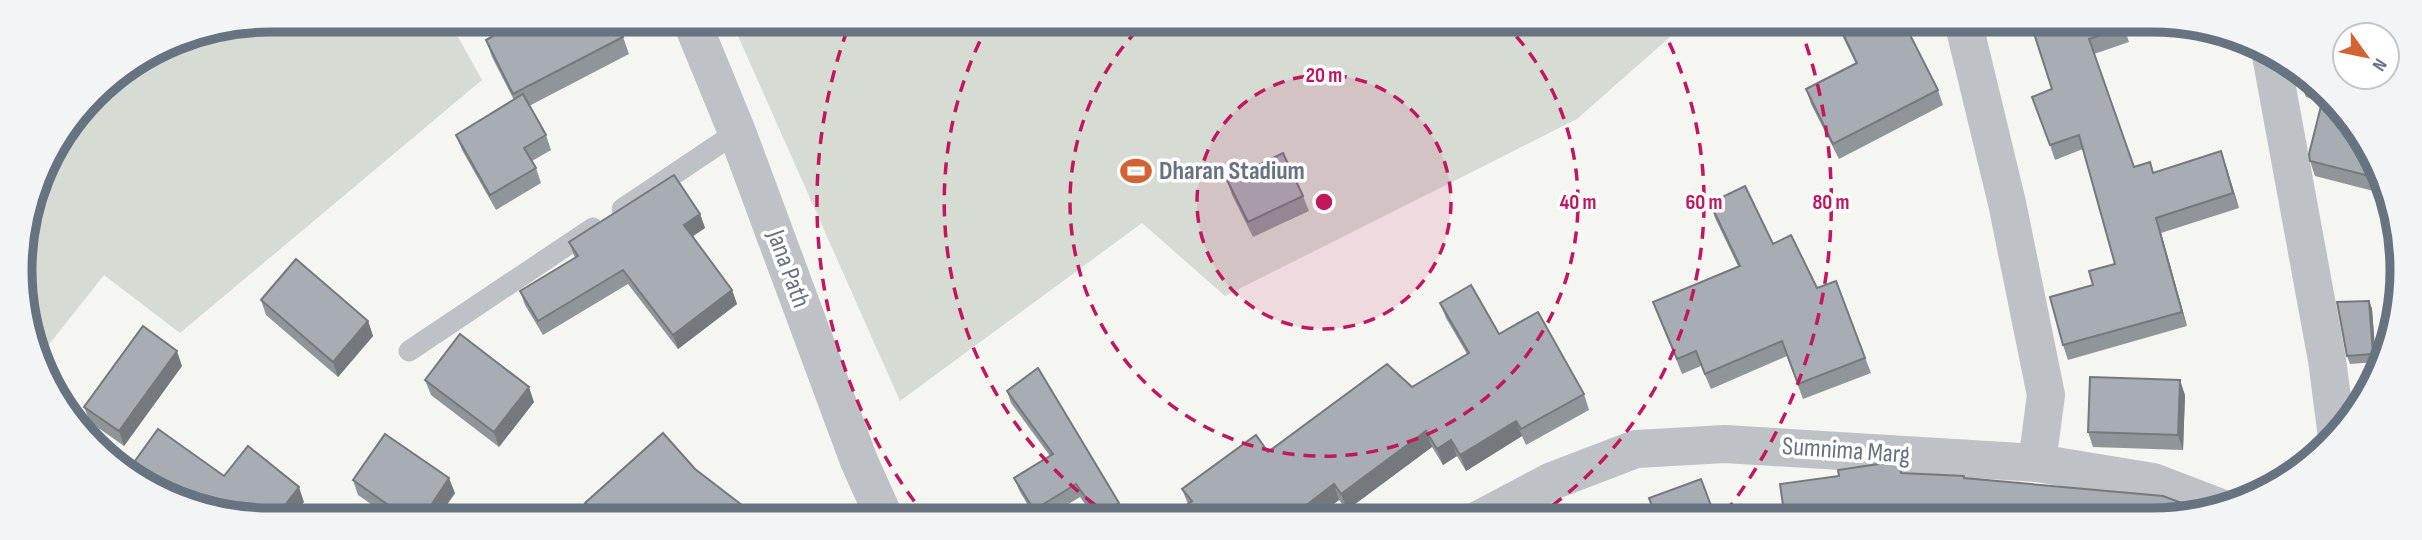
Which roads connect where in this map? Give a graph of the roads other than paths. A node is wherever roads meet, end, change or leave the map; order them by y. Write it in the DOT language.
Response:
graph roads {
  1 [pos="696,32"];
  2 [pos="1966,32"];
  3 [pos="2273,64"];
  4 [pos="737,132"];
  5 [pos="409,351"];
  6 [pos="2335,422"];
  7 [pos="2037,463"];
  8 [pos="2205,502"];
  9 [pos="880,508"];
  10 [pos="1501,508"];
  1 -- 4 [label="street, Jana Path"];
  2 -- 7 [label="street"];
  3 -- 6 [label="street"];
  4 -- 5 [label="lane"];
  4 -- 9 [label="street, Jana Path"];
  7 -- 8 [label="street, Sumnima Marg"];
  7 -- 10 [label="street, Sumnima Marg"];
}
